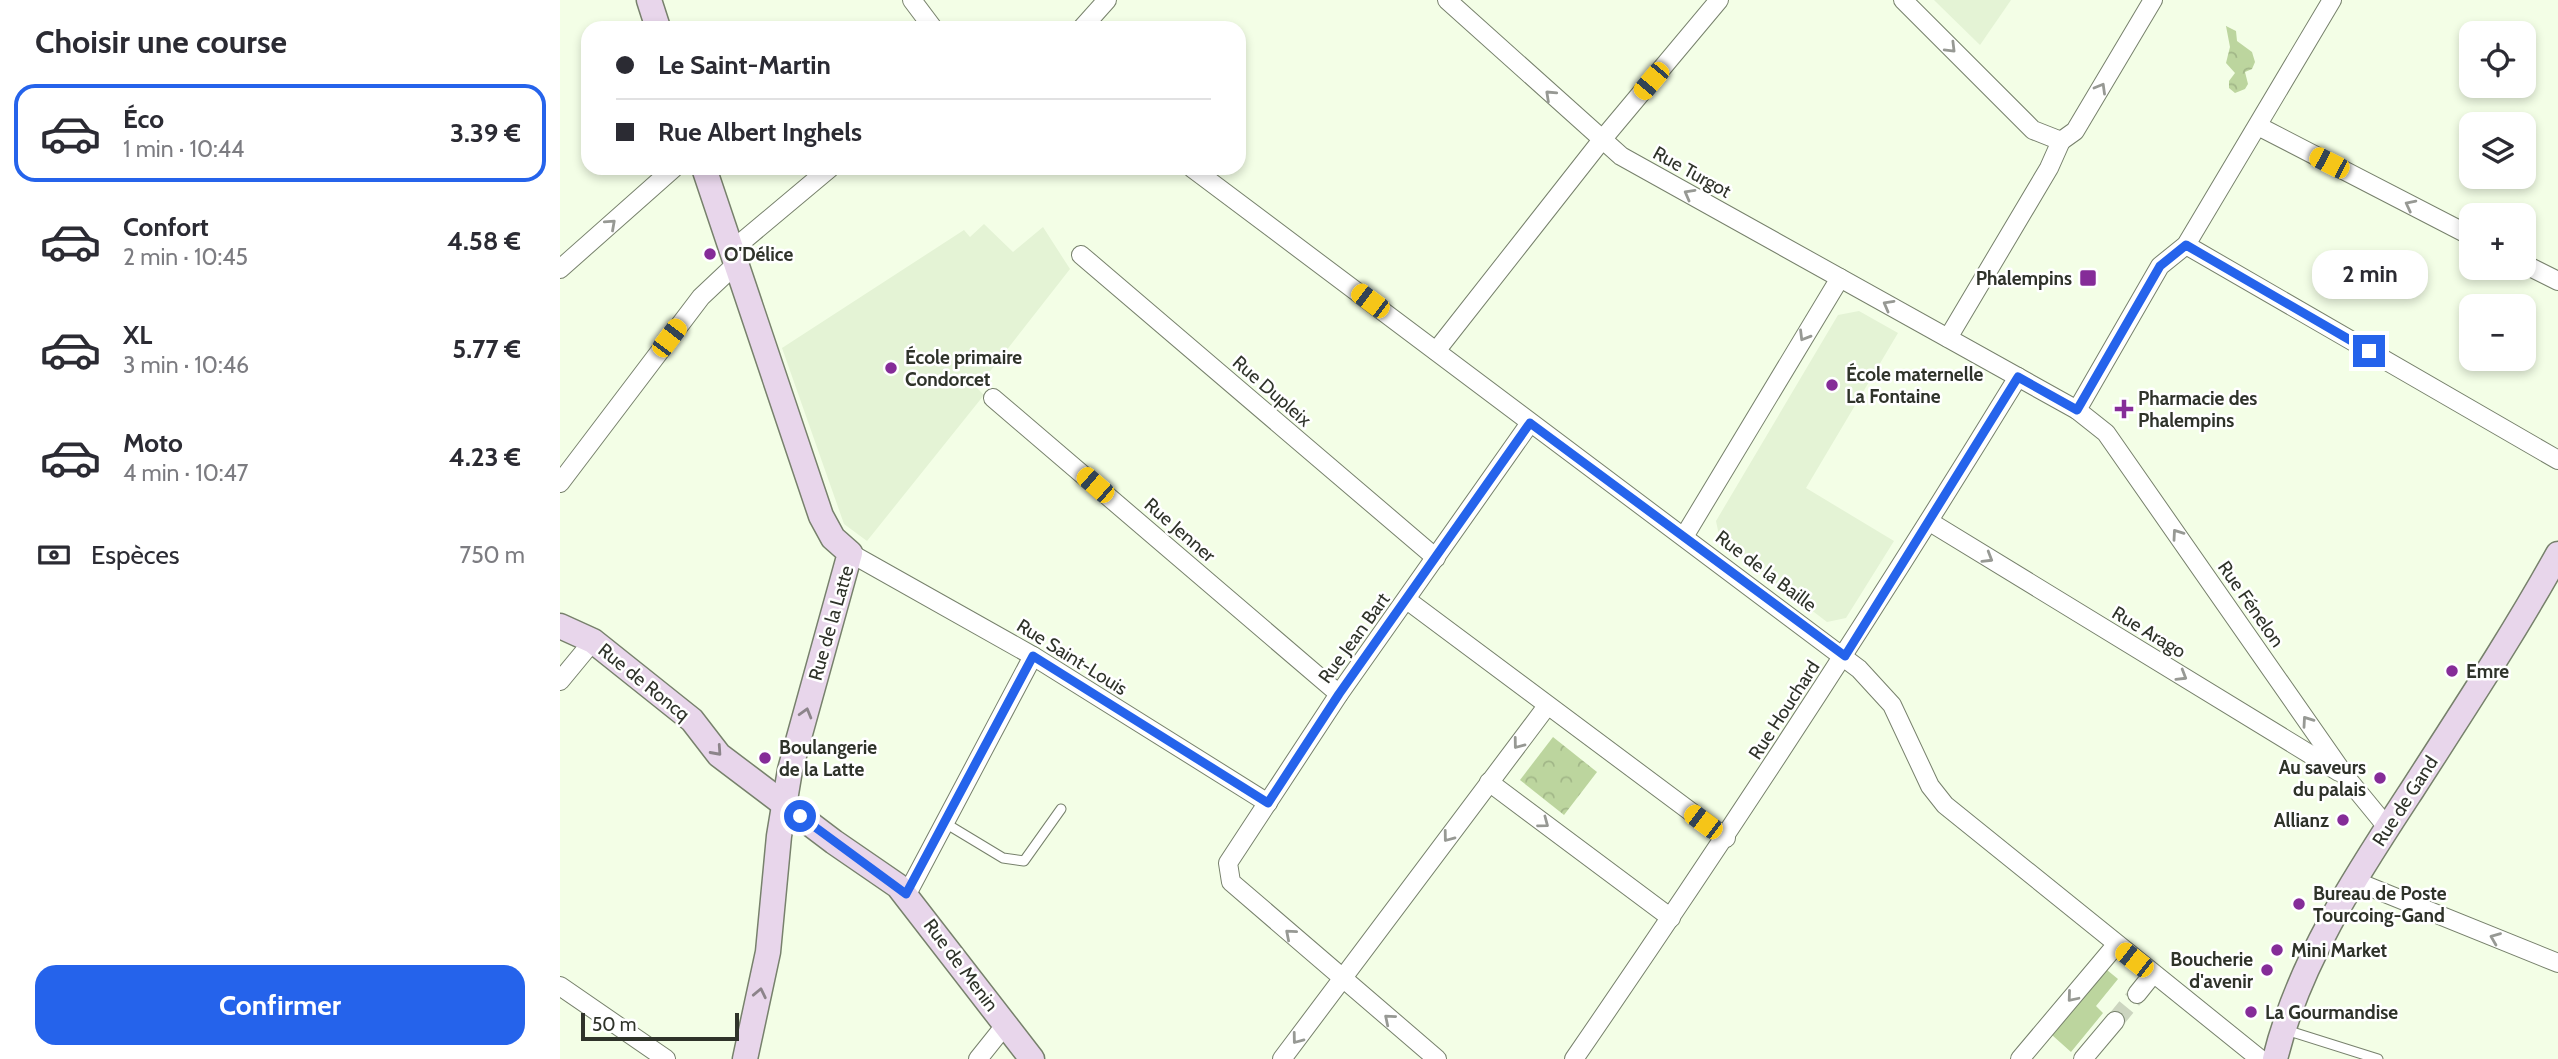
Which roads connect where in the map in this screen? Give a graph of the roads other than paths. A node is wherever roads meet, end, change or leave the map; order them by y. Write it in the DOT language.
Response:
graph roads {
  1 [pos="649,0"];
  2 [pos="912,0"];
  3 [pos="1107,0"];
  4 [pos="1719,0"];
  5 [pos="1903,0"];
  6 [pos="2153,0"];
  7 [pos="1452,2"];
  8 [pos="2327,2"];
  9 [pos="656,21"];
  10 [pos="928,21"];
  11 [pos="1088,21"];
  12 [pos="2258,126"];
  13 [pos="1601,141"];
  14 [pos="2061,141"];
  15 [pos="666,175"];
  16 [pos="706,175"];
  17 [pos="822,175"];
  18 [pos="1201,175"];
  19 [pos="2459,230"];
  20 [pos="2186,245"];
  21 [pos="1081,255"];
  22 [pos="734,257"];
  23 [pos="560,269"];
  24 [pos="2536,270"];
  25 [pos="1840,278"];
  26 [pos="2558,281"];
  27 [pos="1948,338"];
  28 [pos="1436,351"];
  29 [pos="2018,377"];
  30 [pos="993,398"];
  31 [pos="2077,410"];
  32 [pos="1530,423"];
  33 [pos="2558,460"];
  34 [pos="560,484"];
  35 [pos="1930,522"];
  36 [pos="1685,535"];
  37 [pos="850,554"];
  38 [pos="2558,554"];
  39 [pos="1436,558"];
  40 [pos="1407,600"];
  41 [pos="560,626"];
  42 [pos="593,641"];
  43 [pos="1033,656"];
  44 [pos="1845,656"];
  45 [pos="560,681"];
  46 [pos="1339,694"];
  47 [pos="1547,706"];
  48 [pos="2346,777"];
  49 [pos="1489,782"];
  50 [pos="783,803"];
  51 [pos="1268,803"];
  52 [pos="1061,808"];
  53 [pos="945,822"];
  54 [pos="2388,827"];
  55 [pos="1726,838"];
  56 [pos="2355,881"];
  57 [pos="906,894"];
  58 [pos="1671,919"];
  59 [pos="2116,945"];
  60 [pos="2558,963"];
  61 [pos="2153,974"];
  62 [pos="1342,979"];
  63 [pos="560,986"];
  64 [pos="2137,993"];
  65 [pos="2115,1021"];
  66 [pos="1006,1024"];
  67 [pos="2283,1029"];
  68 [pos="666,1059"];
  69 [pos="745,1059"];
  70 [pos="978,1059"];
  71 [pos="1032,1059"];
  72 [pos="1282,1059"];
  73 [pos="1437,1059"];
  74 [pos="1574,1059"];
  75 [pos="2020,1059"];
  76 [pos="2083,1059"];
  77 [pos="2260,1059"];
  78 [pos="2275,1059"];
  79 [pos="2378,1059"];
  1 -- 9 [label="street"];
  2 -- 10 [label="street"];
  3 -- 11 [label="street"];
  4 -- 13 [label="street"];
  5 -- 14 [label="street, one-way"];
  14 -- 6 [label="street, one-way"];
  13 -- 7 [label="street, Rue Turgot, one-way"];
  8 -- 12 [label="street"];
  19 -- 12 [label="street, one-way"];
  12 -- 20 [label="street"];
  25 -- 13 [label="street, Rue Turgot, one-way"];
  13 -- 28 [label="street"];
  14 -- 27 [label="street"];
  23 -- 15 [label="street, one-way"];
  16 -- 22 [label="street, Rue de la Latte"];
  17 -- 22 [label="street"];
  18 -- 28 [label="street, Rue de la Baille"];
  20 -- 31 [label="street"];
  20 -- 33 [label="street"];
  21 -- 39 [label="street, Rue Dupleix"];
  22 -- 34 [label="street"];
  22 -- 37 [label="street, Rue de la Latte"];
  24 -- 26 [label="street"];
  27 -- 25 [label="street, Rue Turgot, one-way"];
  25 -- 36 [label="street, one-way"];
  27 -- 29 [label="street, Rue Turgot"];
  28 -- 32 [label="street, Rue de la Baille"];
  29 -- 31 [label="street, Rue Fénelon"];
  29 -- 35 [label="street, Rue Houchard"];
  30 -- 46 [label="street, Rue Jenner"];
  48 -- 31 [label="street, Rue Fénelon, one-way"];
  32 -- 36 [label="street, Rue de la Baille"];
  32 -- 39 [label="street, Rue Jean Bart"];
  35 -- 44 [label="street, Rue Houchard"];
  35 -- 48 [label="street, Rue Arago, one-way"];
  36 -- 44 [label="street, Rue de la Baille"];
  37 -- 43 [label="street, Rue Saint-Louis"];
  50 -- 37 [label="street, Rue de la Latte, one-way"];
  38 -- 54 [label="street, Rue de Gand"];
  39 -- 40 [label="street, Rue Jean Bart"];
  40 -- 46 [label="street, Rue Jean Bart"];
  40 -- 47 [label="street"];
  41 -- 42 [label="street, Rue de Roncq"];
  42 -- 45 [label="street"];
  42 -- 50 [label="street, Rue de Roncq, one-way"];
  43 -- 51 [label="street, Rue Saint-Louis"];
  43 -- 53 [label="street"];
  44 -- 55 [label="street, Rue Houchard"];
  44 -- 59 [label="street, Rue de la Baille"];
  46 -- 51 [label="street, Rue Jean Bart"];
  47 -- 49 [label="street, one-way"];
  47 -- 55 [label="street"];
  48 -- 54 [label="street, Rue Fénelon"];
  49 -- 58 [label="street, one-way"];
  49 -- 62 [label="street, one-way"];
  50 -- 57 [label="street, Rue de Menin"];
  69 -- 50 [label="street, Rue de la Latte, one-way"];
  62 -- 51 [label="street, Rue Jean Bart, one-way"];
  52 -- 53 [label="lane"];
  53 -- 57 [label="street"];
  54 -- 56 [label="street, Rue de Gand"];
  55 -- 58 [label="street, Rue Houchard"];
  60 -- 56 [label="street, one-way"];
  56 -- 67 [label="street, Rue de Gand"];
  57 -- 66 [label="street, Rue de Menin"];
  58 -- 74 [label="street, Rue Houchard"];
  59 -- 61 [label="street, Rue de la Baille"];
  59 -- 75 [label="street, one-way"];
  61 -- 64 [label="street"];
  61 -- 77 [label="street, Rue de la Baille"];
  62 -- 72 [label="street, one-way"];
  73 -- 62 [label="street, one-way"];
  63 -- 68 [label="street"];
  65 -- 76 [label="street"];
  66 -- 70 [label="street"];
  66 -- 71 [label="street, Rue de Menin"];
  67 -- 78 [label="street, Rue de Gand"];
  67 -- 79 [label="lane"];
}
